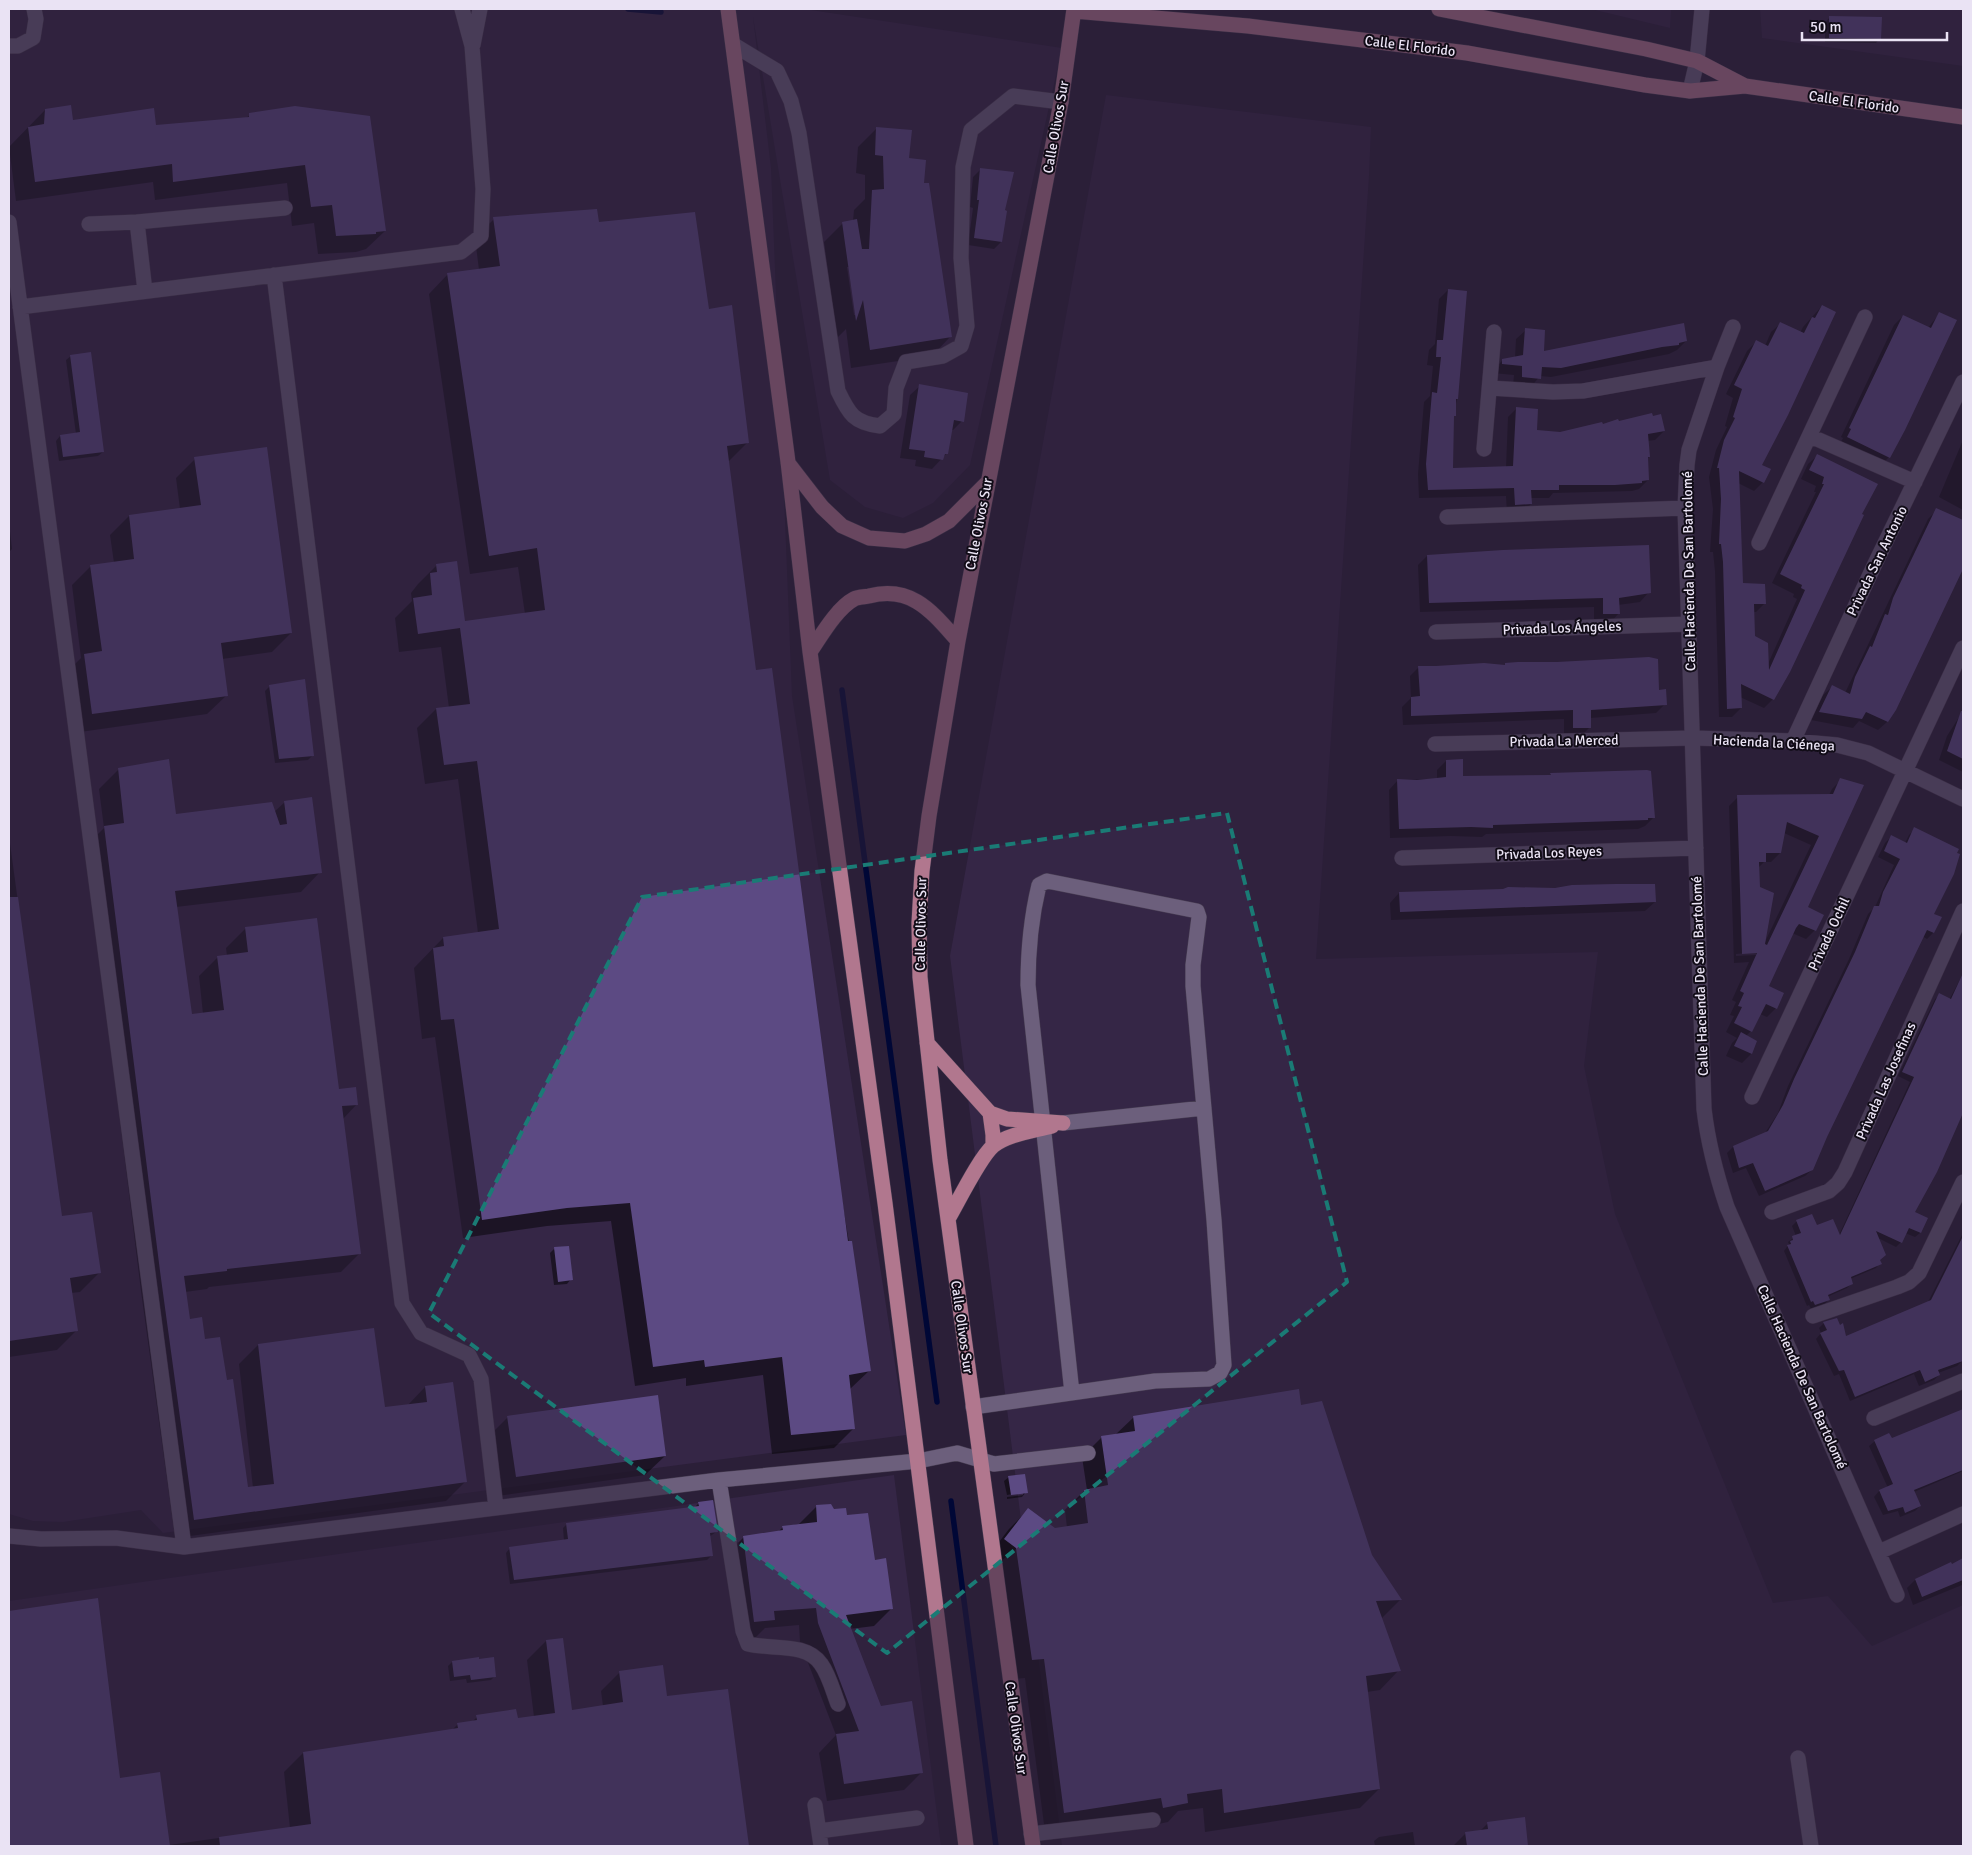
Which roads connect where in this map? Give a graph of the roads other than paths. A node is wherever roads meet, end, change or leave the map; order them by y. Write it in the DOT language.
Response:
graph roads {
  1 [pos="34,9"];
  2 [pos="462,9"];
  3 [pos="728,9"];
  4 [pos="1439,9"];
  5 [pos="1702,9"];
  6 [pos="480,10"];
  7 [pos="1074,10"];
  8 [pos="734,45"];
  9 [pos="9,46"];
  10 [pos="472,46"];
  11 [pos="1697,61"];
  12 [pos="1745,86"];
  13 [pos="1690,91"];
  14 [pos="1061,102"];
  15 [pos="1963,117"];
  16 [pos="285,208"];
  17 [pos="9,222"];
  18 [pos="137,222"];
  19 [pos="89,224"];
  20 [pos="274,275"];
  21 [pos="145,291"];
  22 [pos="20,307"];
  23 [pos="1865,317"];
  24 [pos="1733,327"];
  25 [pos="1494,332"];
  26 [pos="1717,367"];
  27 [pos="1963,382"];
  28 [pos="1490,388"];
  29 [pos="1810,436"];
  30 [pos="1484,449"];
  31 [pos="788,462"];
  32 [pos="1915,482"];
  33 [pos="987,483"];
  34 [pos="1685,508"];
  35 [pos="1447,517"];
  36 [pos="1759,543"];
  37 [pos="1689,624"];
  38 [pos="1436,632"];
  39 [pos="958,641"];
  40 [pos="1963,648"];
  41 [pos="810,652"];
  42 [pos="1693,738"];
  43 [pos="1793,741"];
  44 [pos="1434,744"];
  45 [pos="1905,770"];
  46 [pos="1963,799"];
  47 [pos="1696,848"];
  48 [pos="1402,858"];
  49 [pos="1963,911"];
  50 [pos="927,1043"];
  51 [pos="1752,1098"];
  52 [pos="1204,1108"];
  53 [pos="990,1113"];
  54 [pos="1063,1123"];
  55 [pos="1044,1125"];
  56 [pos="993,1146"];
  57 [pos="1963,1182"];
  58 [pos="1772,1212"];
  59 [pos="948,1218"];
  60 [pos="1814,1316"];
  61 [pos="1963,1381"];
  62 [pos="1072,1393"];
  63 [pos="973,1408"];
  64 [pos="1874,1418"];
  65 [pos="1088,1453"];
  66 [pos="981,1460"];
  67 [pos="918,1461"];
  68 [pos="719,1480"];
  69 [pos="496,1508"];
  70 [pos="1963,1514"];
  71 [pos="9,1536"];
  72 [pos="184,1547"];
  73 [pos="1879,1552"];
  74 [pos="1897,1594"];
  75 [pos="838,1704"];
  76 [pos="1798,1758"];
  77 [pos="815,1805"];
  78 [pos="917,1818"];
  79 [pos="1153,1820"];
  80 [pos="818,1831"];
  81 [pos="1032,1840"];
  82 [pos="820,1846"];
  83 [pos="966,1846"];
  84 [pos="1811,1846"];
  1 -- 9 [label="street"];
  2 -- 10 [label="street"];
  3 -- 8 [label="main road"];
  4 -- 11 [label="main road, Calle El Florido"];
  5 -- 11 [label="street"];
  6 -- 10 [label="street"];
  7 -- 13 [label="main road, Calle El Florido"];
  7 -- 14 [label="main road, Calle Olivos Sur"];
  8 -- 14 [label="street"];
  8 -- 31 [label="main road"];
  10 -- 20 [label="street"];
  11 -- 12 [label="main road, Calle El Florido"];
  11 -- 13 [label="street"];
  12 -- 13 [label="main road, Calle El Florido"];
  12 -- 15 [label="main road, Calle El Florido"];
  14 -- 33 [label="main road, Calle Olivos Sur"];
  16 -- 18 [label="street"];
  17 -- 22 [label="street"];
  18 -- 19 [label="street"];
  18 -- 21 [label="street"];
  20 -- 21 [label="street"];
  20 -- 69 [label="street"];
  21 -- 22 [label="street"];
  22 -- 72 [label="street"];
  23 -- 29 [label="street"];
  24 -- 26 [label="street, Calle Hacienda De San Bartolomé"];
  25 -- 28 [label="street"];
  26 -- 28 [label="street"];
  26 -- 34 [label="street, Calle Hacienda De San Bartolomé"];
  27 -- 32 [label="street, Privada San Antonio"];
  28 -- 30 [label="street"];
  29 -- 32 [label="street"];
  29 -- 36 [label="street"];
  31 -- 33 [label="main road"];
  31 -- 41 [label="main road"];
  32 -- 43 [label="street, Privada San Antonio"];
  33 -- 39 [label="main road, Calle Olivos Sur"];
  34 -- 35 [label="street"];
  34 -- 37 [label="street, Calle Hacienda De San Bartolomé"];
  37 -- 38 [label="street, Privada Los Ángeles"];
  37 -- 42 [label="street, Calle Hacienda De San Bartolomé"];
  39 -- 41 [label="main road"];
  39 -- 50 [label="main road, Calle Olivos Sur"];
  40 -- 45 [label="street, Privada Ochil"];
  41 -- 67 [label="main road"];
  42 -- 43 [label="street, Hacienda la Ciénega"];
  42 -- 44 [label="street, Privada La Merced"];
  42 -- 47 [label="street, Calle Hacienda De San Bartolomé"];
  43 -- 45 [label="street, Hacienda la Ciénega"];
  45 -- 46 [label="street, Hacienda la Ciénega"];
  45 -- 51 [label="street, Privada Ochil"];
  47 -- 48 [label="street, Privada Los Reyes"];
  47 -- 73 [label="street, Calle Hacienda De San Bartolomé"];
  49 -- 58 [label="street, Privada Las Josefinas"];
  50 -- 53 [label="main road"];
  50 -- 59 [label="main road, Calle Olivos Sur"];
  52 -- 54 [label="street"];
  52 -- 55 [label="street"];
  52 -- 62 [label="street"];
  53 -- 55 [label="main road"];
  53 -- 56 [label="main road"];
  54 -- 55 [label="main road"];
  55 -- 56 [label="main road"];
  55 -- 62 [label="street"];
  56 -- 59 [label="main road"];
  57 -- 60 [label="street"];
  59 -- 63 [label="main road, Calle Olivos Sur"];
  61 -- 64 [label="street"];
  62 -- 63 [label="street"];
  63 -- 66 [label="main road, Calle Olivos Sur"];
  65 -- 66 [label="street"];
  66 -- 67 [label="street"];
  66 -- 81 [label="main road, Calle Olivos Sur"];
  67 -- 68 [label="street"];
  67 -- 83 [label="main road"];
  68 -- 69 [label="street"];
  68 -- 75 [label="street"];
  69 -- 72 [label="street"];
  70 -- 73 [label="street"];
  71 -- 72 [label="street"];
  73 -- 74 [label="street, Calle Hacienda De San Bartolomé"];
  76 -- 84 [label="street"];
  77 -- 80 [label="street"];
  78 -- 80 [label="street"];
  79 -- 81 [label="street"];
  80 -- 82 [label="street"];
}
